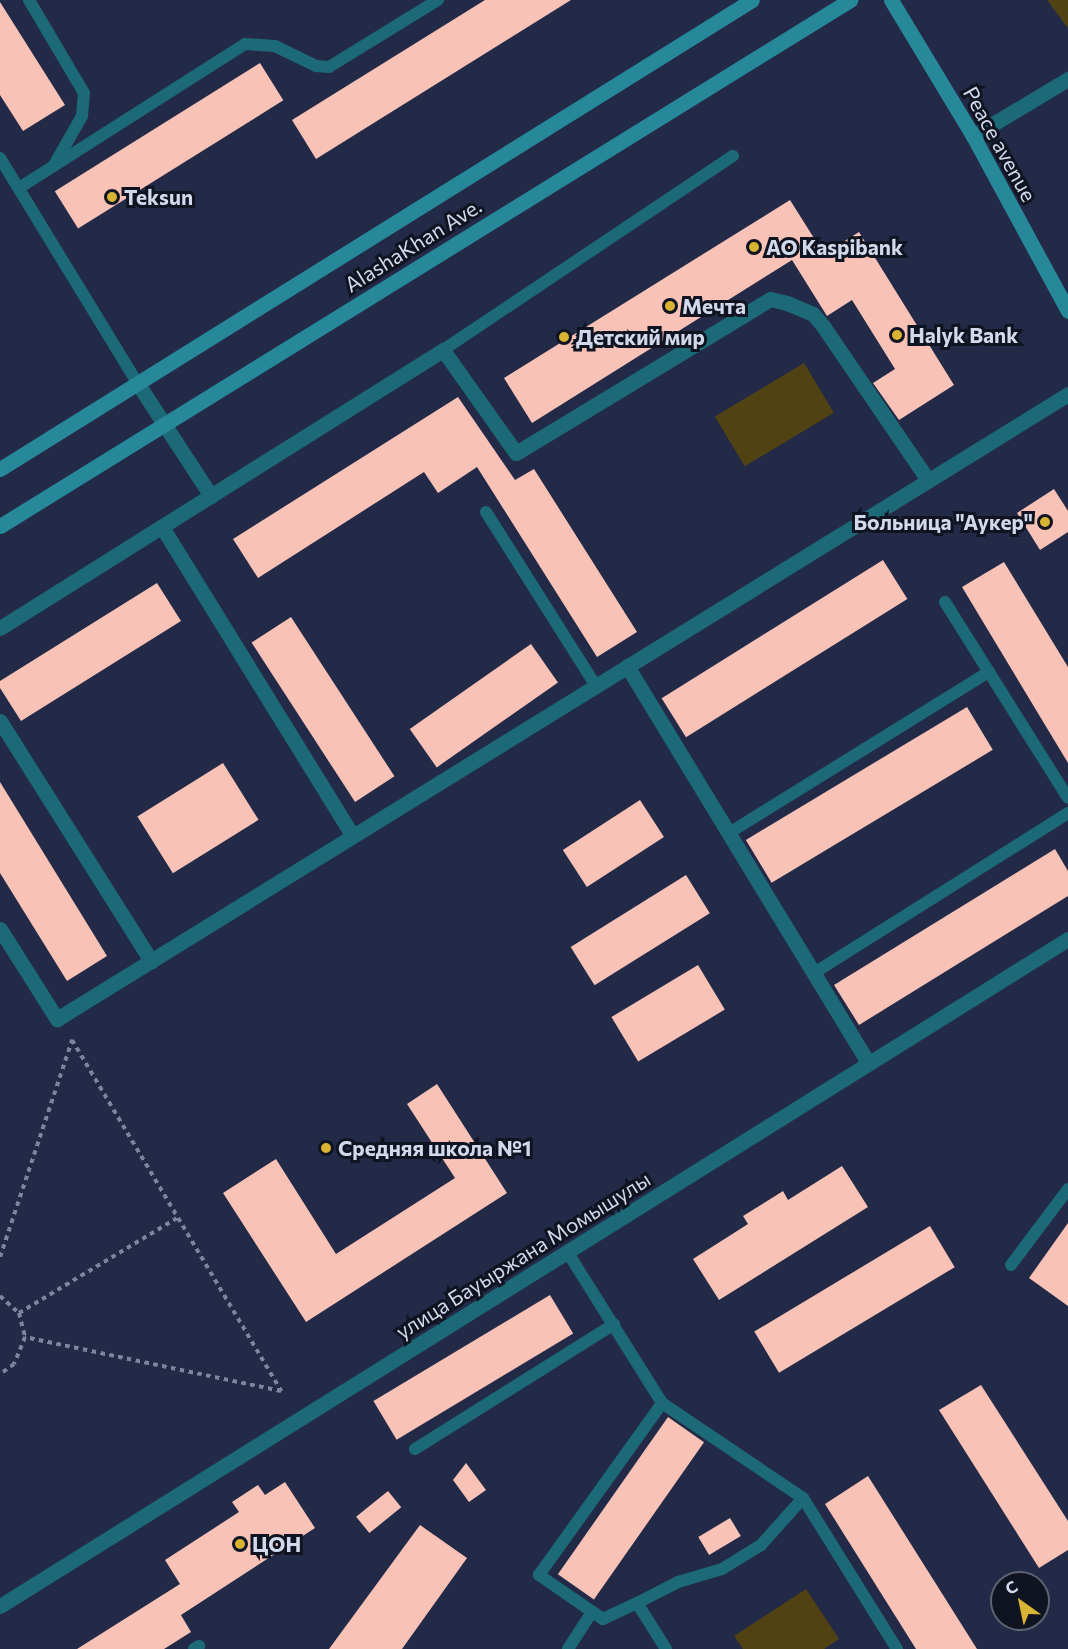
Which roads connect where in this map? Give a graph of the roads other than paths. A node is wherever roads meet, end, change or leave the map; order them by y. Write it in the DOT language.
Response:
graph roads {
  1 [pos="29,0"];
  2 [pos="438,0"];
  3 [pos="752,0"];
  4 [pos="850,0"];
  5 [pos="891,0"];
  6 [pos="1068,79"];
  7 [pos="973,136"];
  8 [pos="732,156"];
  9 [pos="0,158"];
  10 [pos="53,167"];
  11 [pos="19,188"];
  12 [pos="1068,310"];
  13 [pos="443,350"];
  14 [pos="138,384"];
  15 [pos="1068,394"];
  16 [pos="162,424"];
  17 [pos="0,469"];
  18 [pos="928,480"];
  19 [pos="211,496"];
  20 [pos="486,512"];
  21 [pos="0,526"];
  22 [pos="162,527"];
  23 [pos="945,602"];
  24 [pos="0,628"];
  25 [pos="627,666"];
  26 [pos="989,672"];
  27 [pos="596,686"];
  28 [pos="0,721"];
  29 [pos="1068,798"];
  30 [pos="1068,813"];
  31 [pos="729,833"];
  32 [pos="353,836"];
  33 [pos="0,929"];
  34 [pos="1068,939"];
  35 [pos="151,961"];
  36 [pos="814,973"];
  37 [pos="867,1061"];
  38 [pos="1068,1188"];
  39 [pos="568,1253"];
  40 [pos="1011,1265"];
  41 [pos="614,1324"];
  42 [pos="662,1403"];
  43 [pos="416,1449"];
  44 [pos="803,1498"];
  45 [pos="638,1603"];
  46 [pos="0,1606"];
  47 [pos="592,1612"];
  48 [pos="568,1649"];
  49 [pos="666,1649"];
  50 [pos="897,1649"];
  1 -- 10 [label="lane"];
  2 -- 10 [label="lane"];
  3 -- 14 [label="main road, AlashaKhan Ave."];
  4 -- 16 [label="main road, AlashaKhan Ave."];
  5 -- 7 [label="main road, Peace avenue"];
  6 -- 7 [label="street"];
  7 -- 12 [label="main road, Peace avenue"];
  8 -- 13 [label="lane"];
  9 -- 11 [label="lane"];
  10 -- 11 [label="lane"];
  11 -- 14 [label="lane"];
  13 -- 18 [label="street"];
  13 -- 19 [label="street"];
  14 -- 16 [label="street"];
  14 -- 17 [label="main road, AlashaKhan Ave."];
  15 -- 18 [label="street"];
  16 -- 19 [label="street"];
  16 -- 21 [label="main road, AlashaKhan Ave."];
  18 -- 25 [label="street"];
  19 -- 22 [label="street"];
  20 -- 27 [label="lane"];
  22 -- 24 [label="street"];
  22 -- 32 [label="street"];
  23 -- 26 [label="lane"];
  25 -- 27 [label="street"];
  25 -- 31 [label="street"];
  26 -- 29 [label="lane"];
  26 -- 31 [label="lane"];
  27 -- 32 [label="street"];
  28 -- 35 [label="street"];
  30 -- 36 [label="lane"];
  31 -- 36 [label="street"];
  32 -- 35 [label="street"];
  33 -- 35 [label="street"];
  34 -- 37 [label="street, улица Бауыржана Момышулы"];
  36 -- 37 [label="street"];
  37 -- 39 [label="street, улица Бауыржана Момышулы"];
  38 -- 40 [label="lane"];
  39 -- 41 [label="lane"];
  39 -- 46 [label="street, улица Бауыржана Момышулы"];
  41 -- 42 [label="lane"];
  41 -- 43 [label="lane"];
  42 -- 44 [label="lane"];
  42 -- 47 [label="lane"];
  44 -- 45 [label="lane"];
  44 -- 50 [label="lane"];
  45 -- 47 [label="lane"];
  45 -- 49 [label="lane"];
  47 -- 48 [label="lane"];
}
